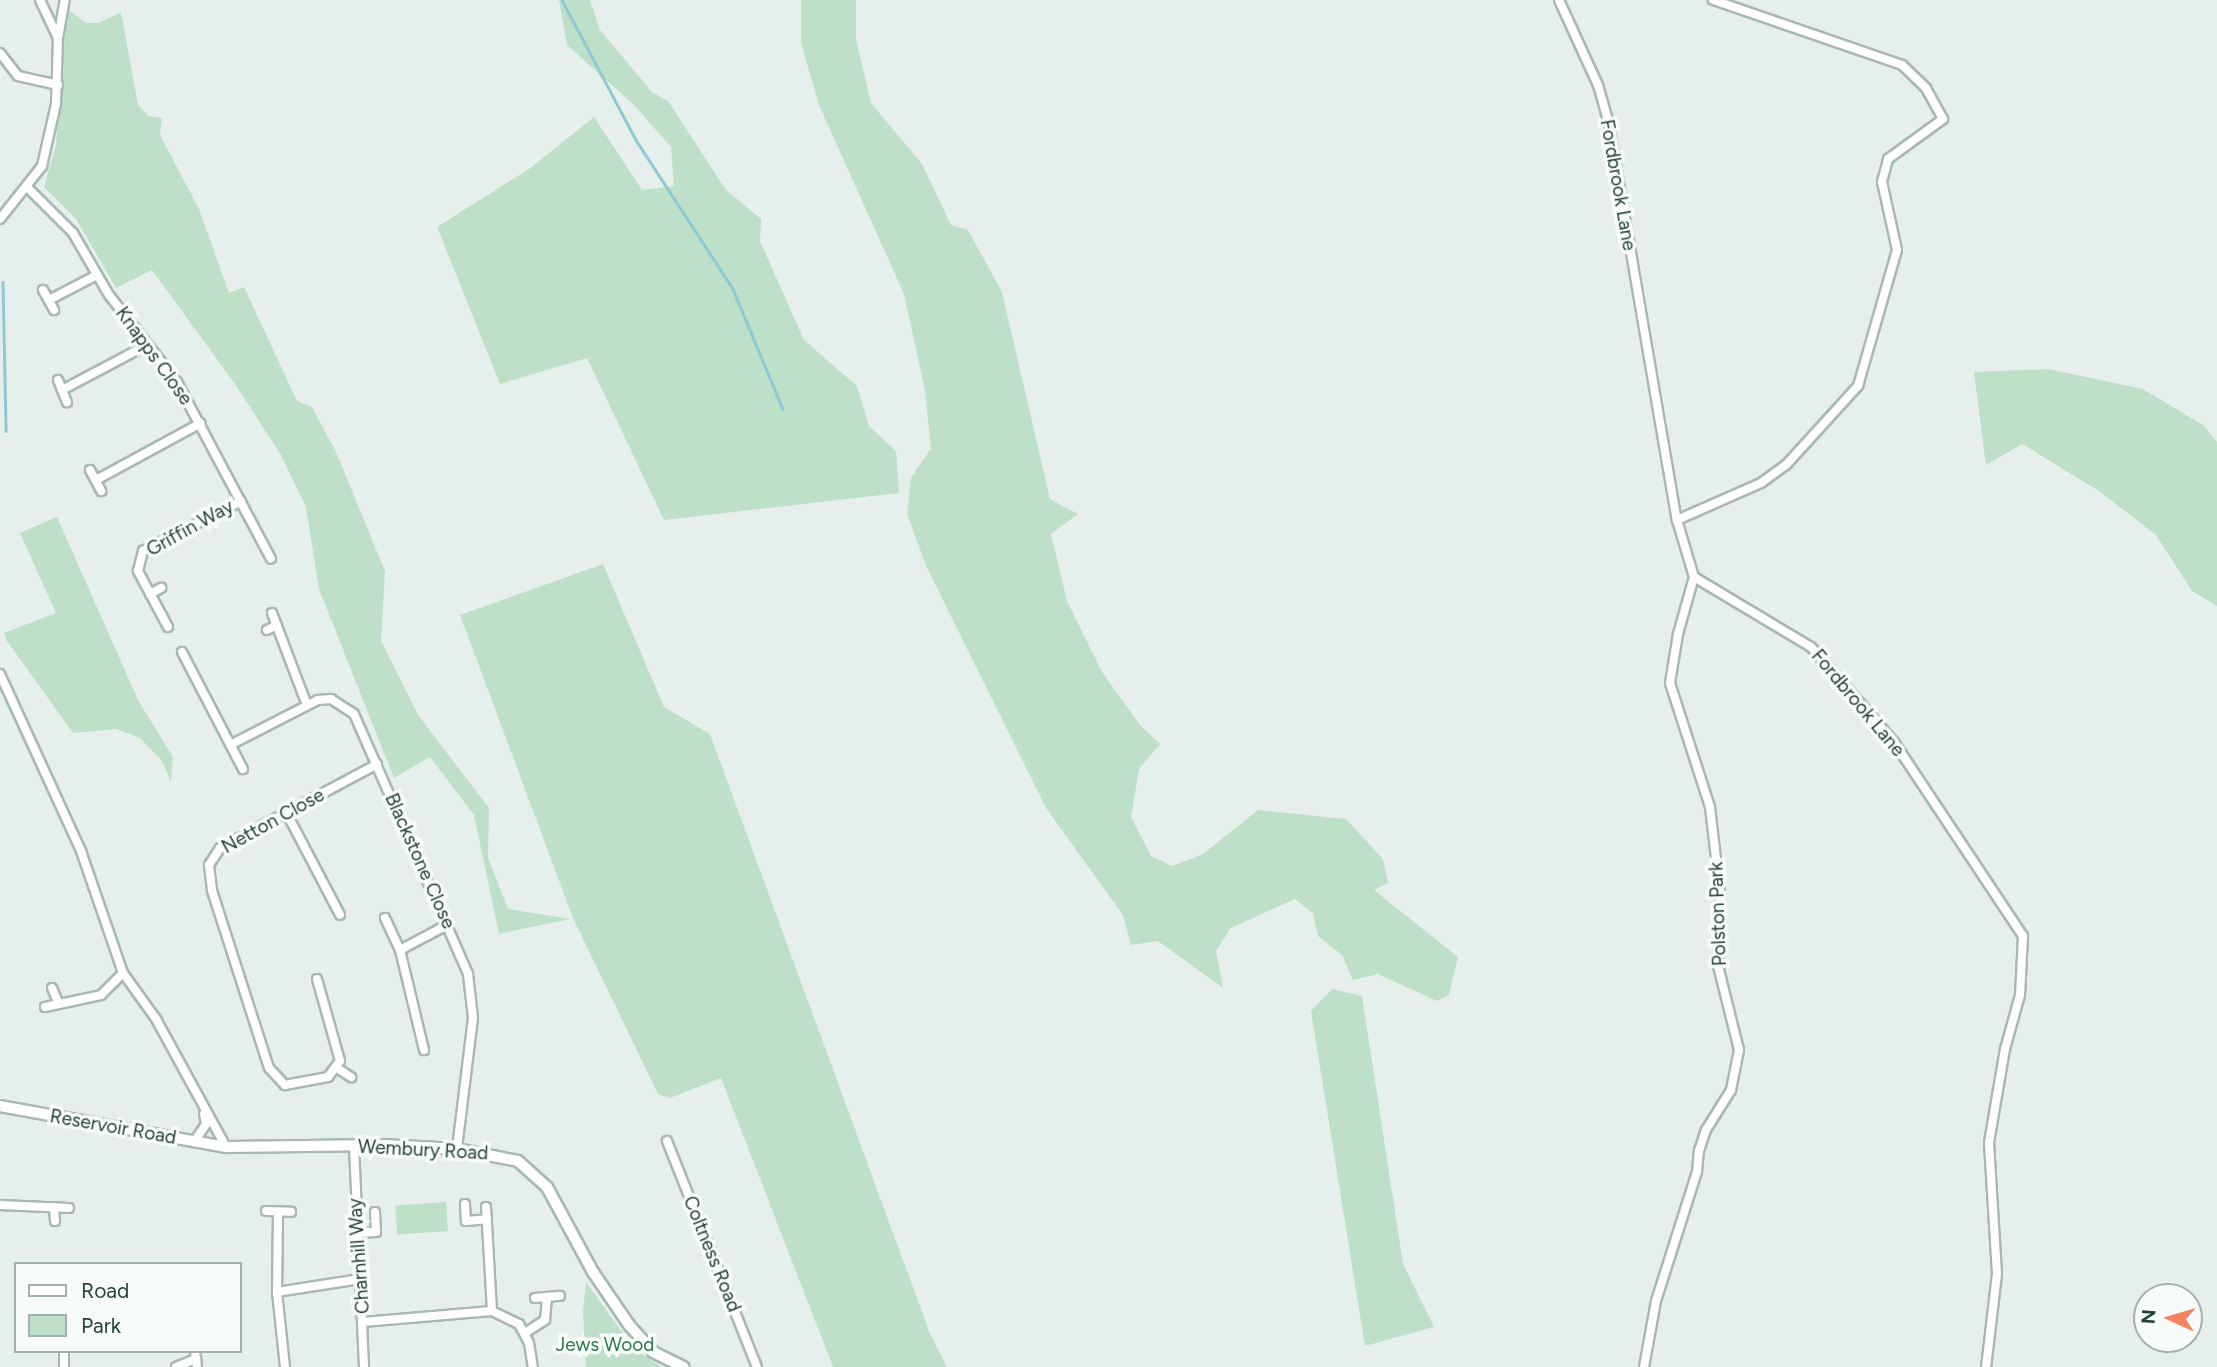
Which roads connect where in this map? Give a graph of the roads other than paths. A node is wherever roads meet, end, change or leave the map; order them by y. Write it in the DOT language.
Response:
graph roads {
  1 [pos="40,0"];
  2 [pos="65,0"];
  3 [pos="1559,0"];
  4 [pos="1713,0"];
  5 [pos="58,38"];
  6 [pos="1,59"];
  7 [pos="58,85"];
  8 [pos="28,188"];
  9 [pos="0,219"];
  10 [pos="97,275"];
  11 [pos="43,290"];
  12 [pos="49,300"];
  13 [pos="54,310"];
  14 [pos="145,346"];
  15 [pos="58,380"];
  16 [pos="62,390"];
  17 [pos="67,402"];
  18 [pos="201,424"];
  19 [pos="90,470"];
  20 [pos="96,480"];
  21 [pos="101,491"];
  22 [pos="241,501"];
  23 [pos="1676,520"];
  24 [pos="271,559"];
  25 [pos="1694,578"];
  26 [pos="161,587"];
  27 [pos="150,594"];
  28 [pos="272,613"];
  29 [pos="277,625"];
  30 [pos="168,627"];
  31 [pos="267,630"];
  32 [pos="181,652"];
  33 [pos="0,674"];
  34 [pos="196,678"];
  35 [pos="186,684"];
  36 [pos="307,705"];
  37 [pos="232,744"];
  38 [pos="377,764"];
  39 [pos="243,769"];
  40 [pos="286,812"];
  41 [pos="332,900"];
  42 [pos="322,906"];
  43 [pos="340,915"];
  44 [pos="385,918"];
  45 [pos="447,925"];
  46 [pos="240,940"];
  47 [pos="229,943"];
  48 [pos="400,950"];
  49 [pos="124,973"];
  50 [pos="317,979"];
  51 [pos="52,988"];
  52 [pos="322,992"];
  53 [pos="313,996"];
  54 [pos="58,1002"];
  55 [pos="45,1007"];
  56 [pos="426,1007"];
  57 [pos="415,1010"];
  58 [pos="424,1050"];
  59 [pos="337,1068"];
  60 [pos="351,1077"];
  61 [pos="0,1106"];
  62 [pos="203,1108"];
  63 [pos="667,1141"];
  64 [pos="194,1142"];
  65 [pos="354,1146"];
  66 [pos="226,1147"];
  67 [pos="457,1149"];
  68 [pos="465,1204"];
  69 [pos="0,1205"];
  70 [pos="54,1207"];
  71 [pos="486,1207"];
  72 [pos="69,1208"];
  73 [pos="266,1211"];
  74 [pos="278,1212"];
  75 [pos="290,1212"];
  76 [pos="375,1212"];
  77 [pos="487,1219"];
  78 [pos="55,1221"];
  79 [pos="356,1233"];
  80 [pos="359,1279"];
  81 [pos="277,1292"];
  82 [pos="560,1296"];
  83 [pos="547,1297"];
  84 [pos="535,1298"];
  85 [pos="492,1311"];
  86 [pos="363,1322"];
  87 [pos="525,1334"];
  88 [pos="196,1359"];
  89 [pos="176,1367"];
  90 [pos="285,1367"];
  91 [pos="364,1367"];
  92 [pos="533,1367"];
  93 [pos="684,1367"];
  94 [pos="757,1367"];
  95 [pos="1644,1367"];
  96 [pos="1986,1367"];
  1 -- 5 [label="street"];
  2 -- 5 [label="street"];
  3 -- 23 [label="street, Fordbrook Lane"];
  4 -- 23 [label="street"];
  5 -- 7 [label="street"];
  6 -- 7 [label="street"];
  7 -- 8 [label="street"];
  8 -- 9 [label="street"];
  8 -- 10 [label="street, Knapps Close"];
  10 -- 12 [label="street"];
  10 -- 14 [label="street, Knapps Close"];
  11 -- 12 [label="street"];
  12 -- 13 [label="street"];
  14 -- 16 [label="street"];
  14 -- 18 [label="street, Knapps Close"];
  15 -- 16 [label="street"];
  16 -- 17 [label="street"];
  18 -- 20 [label="street"];
  18 -- 22 [label="street, Knapps Close"];
  19 -- 20 [label="street"];
  20 -- 21 [label="street"];
  22 -- 24 [label="street, Knapps Close"];
  22 -- 27 [label="street, Griffin Way"];
  23 -- 25 [label="street, Fordbrook Lane"];
  25 -- 95 [label="street, Polston Park"];
  25 -- 96 [label="street, Fordbrook Lane"];
  26 -- 27 [label="street, Griffin Way"];
  27 -- 30 [label="street, Griffin Way"];
  28 -- 29 [label="street"];
  29 -- 31 [label="street"];
  29 -- 36 [label="street"];
  32 -- 34 [label="street"];
  33 -- 49 [label="street"];
  34 -- 35 [label="street"];
  34 -- 37 [label="street"];
  36 -- 37 [label="street, Blackstone Close"];
  36 -- 38 [label="street, Blackstone Close"];
  37 -- 39 [label="street"];
  38 -- 40 [label="street, Netton Close"];
  38 -- 45 [label="street, Blackstone Close"];
  40 -- 41 [label="street"];
  40 -- 47 [label="street, Netton Close"];
  41 -- 42 [label="street"];
  41 -- 43 [label="street"];
  44 -- 48 [label="street"];
  45 -- 48 [label="street"];
  45 -- 67 [label="street, Blackstone Close"];
  46 -- 47 [label="street"];
  47 -- 59 [label="street, Netton Close"];
  48 -- 57 [label="street"];
  49 -- 54 [label="street"];
  49 -- 62 [label="street"];
  50 -- 52 [label="street"];
  51 -- 54 [label="street"];
  52 -- 53 [label="street"];
  52 -- 59 [label="street"];
  54 -- 55 [label="street"];
  56 -- 57 [label="street"];
  57 -- 58 [label="street"];
  59 -- 60 [label="street"];
  61 -- 64 [label="street, Reservoir Road"];
  62 -- 64 [label="street"];
  62 -- 66 [label="street"];
  63 -- 94 [label="street, Coltness Road"];
  64 -- 66 [label="street, Reservoir Road"];
  65 -- 66 [label="street, Wembury Road"];
  65 -- 67 [label="street, Wembury Road"];
  65 -- 79 [label="street, Charnhill Way"];
  67 -- 93 [label="street, Wembury Road"];
  68 -- 77 [label="street"];
  69 -- 70 [label="street"];
  70 -- 72 [label="street"];
  70 -- 78 [label="street"];
  71 -- 77 [label="street"];
  73 -- 74 [label="street"];
  74 -- 75 [label="street"];
  74 -- 81 [label="street"];
  76 -- 79 [label="street"];
  77 -- 85 [label="street"];
  79 -- 80 [label="street, Charnhill Way"];
  80 -- 81 [label="street"];
  80 -- 86 [label="street, Charnhill Way"];
  81 -- 90 [label="street"];
  82 -- 83 [label="street"];
  83 -- 84 [label="street"];
  83 -- 87 [label="street"];
  85 -- 86 [label="street"];
  85 -- 87 [label="street"];
  86 -- 91 [label="street, Charnhill Way"];
  87 -- 92 [label="street"];
  88 -- 89 [label="street"];
}
